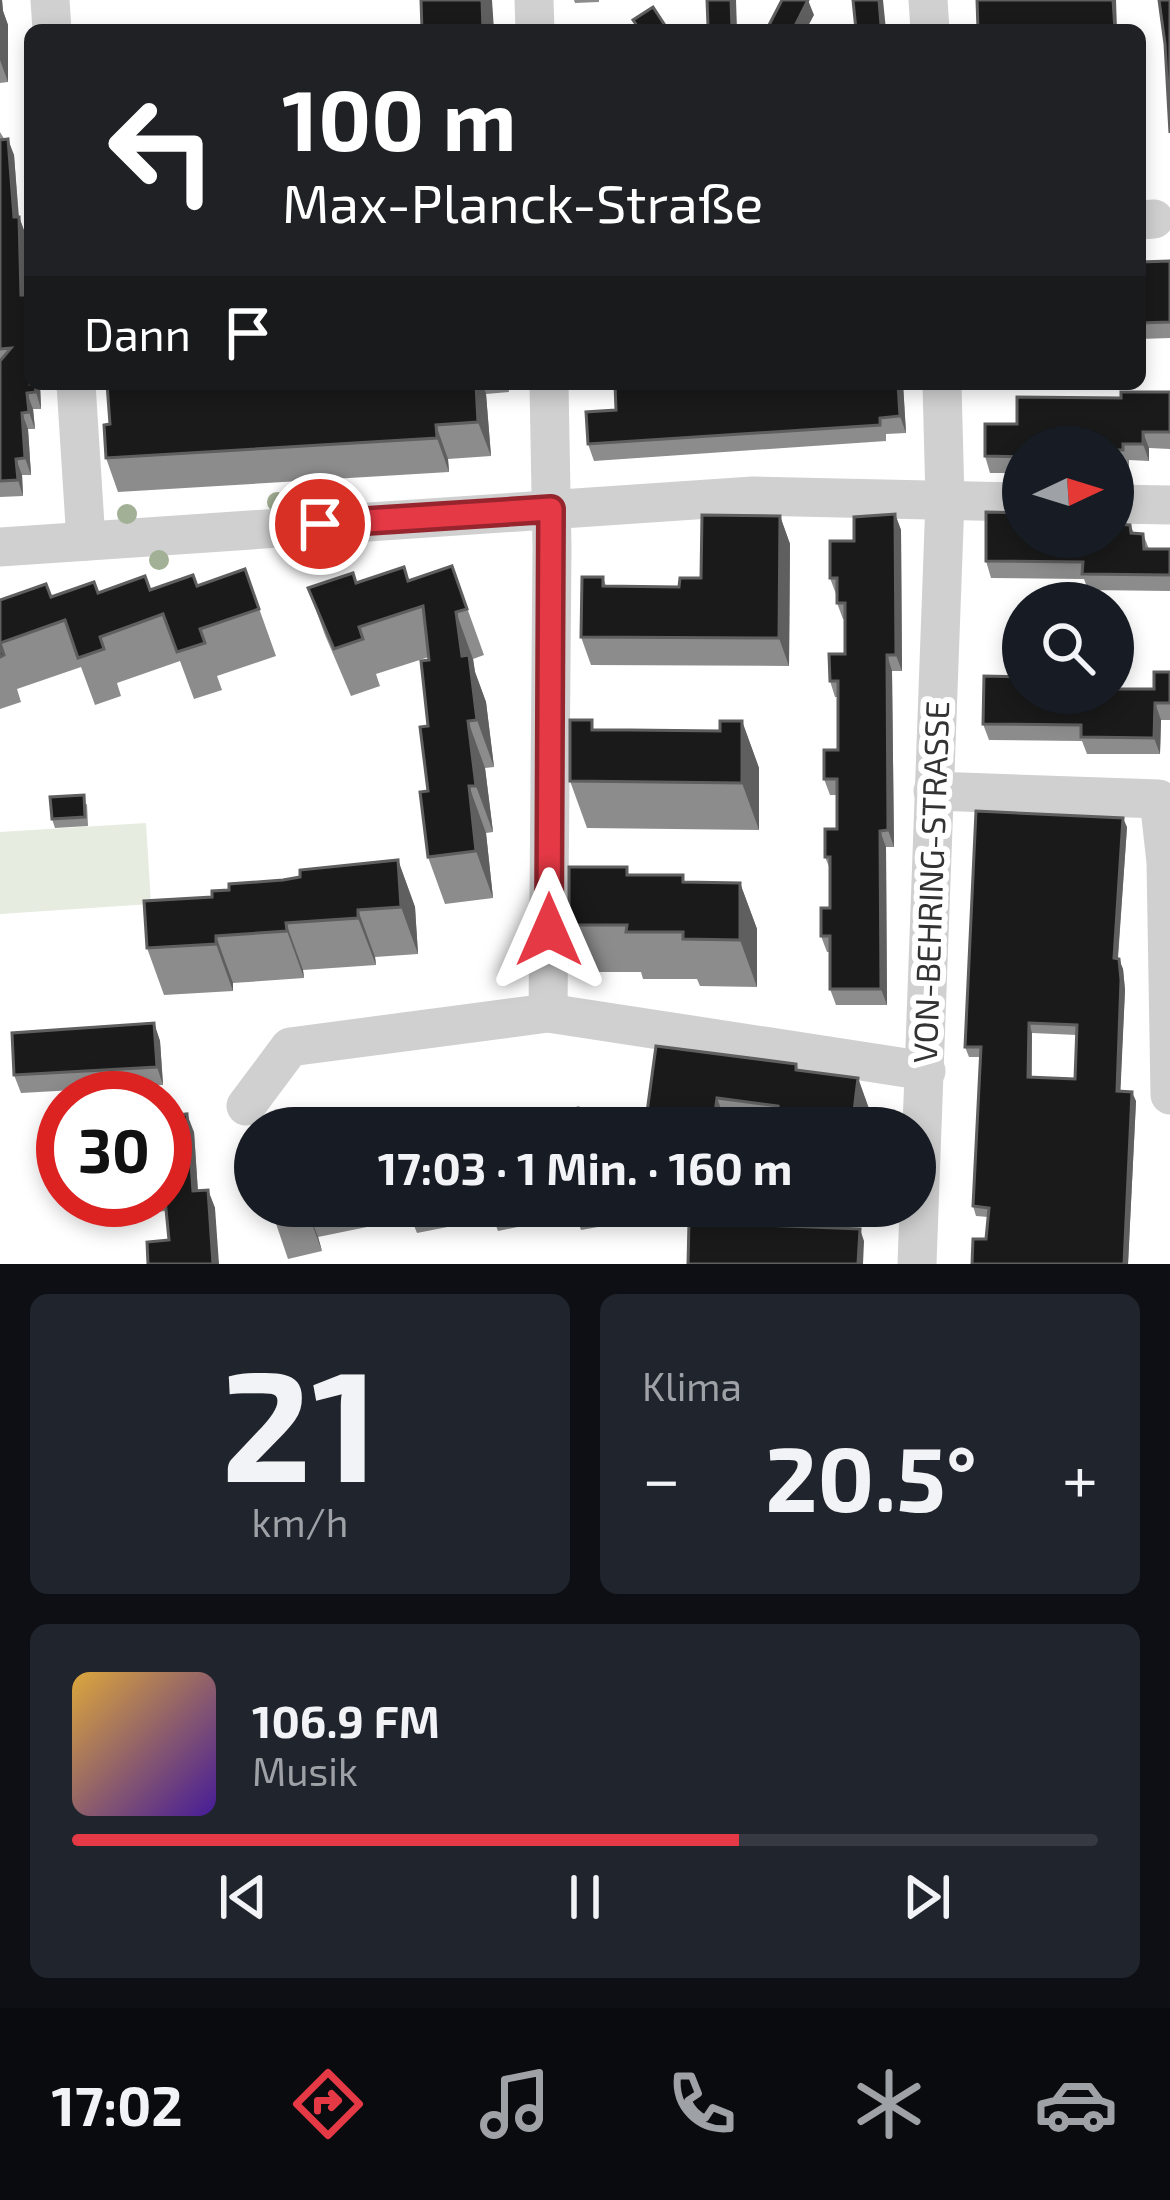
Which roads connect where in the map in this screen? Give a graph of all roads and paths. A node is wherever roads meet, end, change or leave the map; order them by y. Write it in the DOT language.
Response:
graph roads {
  1 [pos="76,390"];
  2 [pos="549,390"];
  3 [pos="942,390"];
  4 [pos="945,500"];
  5 [pos="1002,501"];
  6 [pos="1134,504"];
  7 [pos="1170,505"];
  8 [pos="551,509"];
  9 [pos="86,541"];
  10 [pos="0,547"];
  11 [pos="933,791"];
  12 [pos="548,1013"];
  13 [pos="926,1071"];
  14 [pos="1170,1095"];
  15 [pos="246,1106"];
  16 [pos="916,1264"];
  1 -- 9 [label="street"];
  2 -- 8 [label="street"];
  3 -- 4 [label="street, VON-BEHRING-STRASSE"];
  4 -- 5 [label="street"];
  4 -- 8 [label="street"];
  4 -- 11 [label="street, VON-BEHRING-STRASSE"];
  6 -- 7 [label="street"];
  8 -- 9 [label="street"];
  8 -- 12 [label="street"];
  9 -- 10 [label="street"];
  11 -- 13 [label="street, VON-BEHRING-STRASSE"];
  11 -- 14 [label="street"];
  12 -- 13 [label="street"];
  12 -- 15 [label="street"];
  13 -- 16 [label="street, VON-BEHRING-STRASSE"];
}
